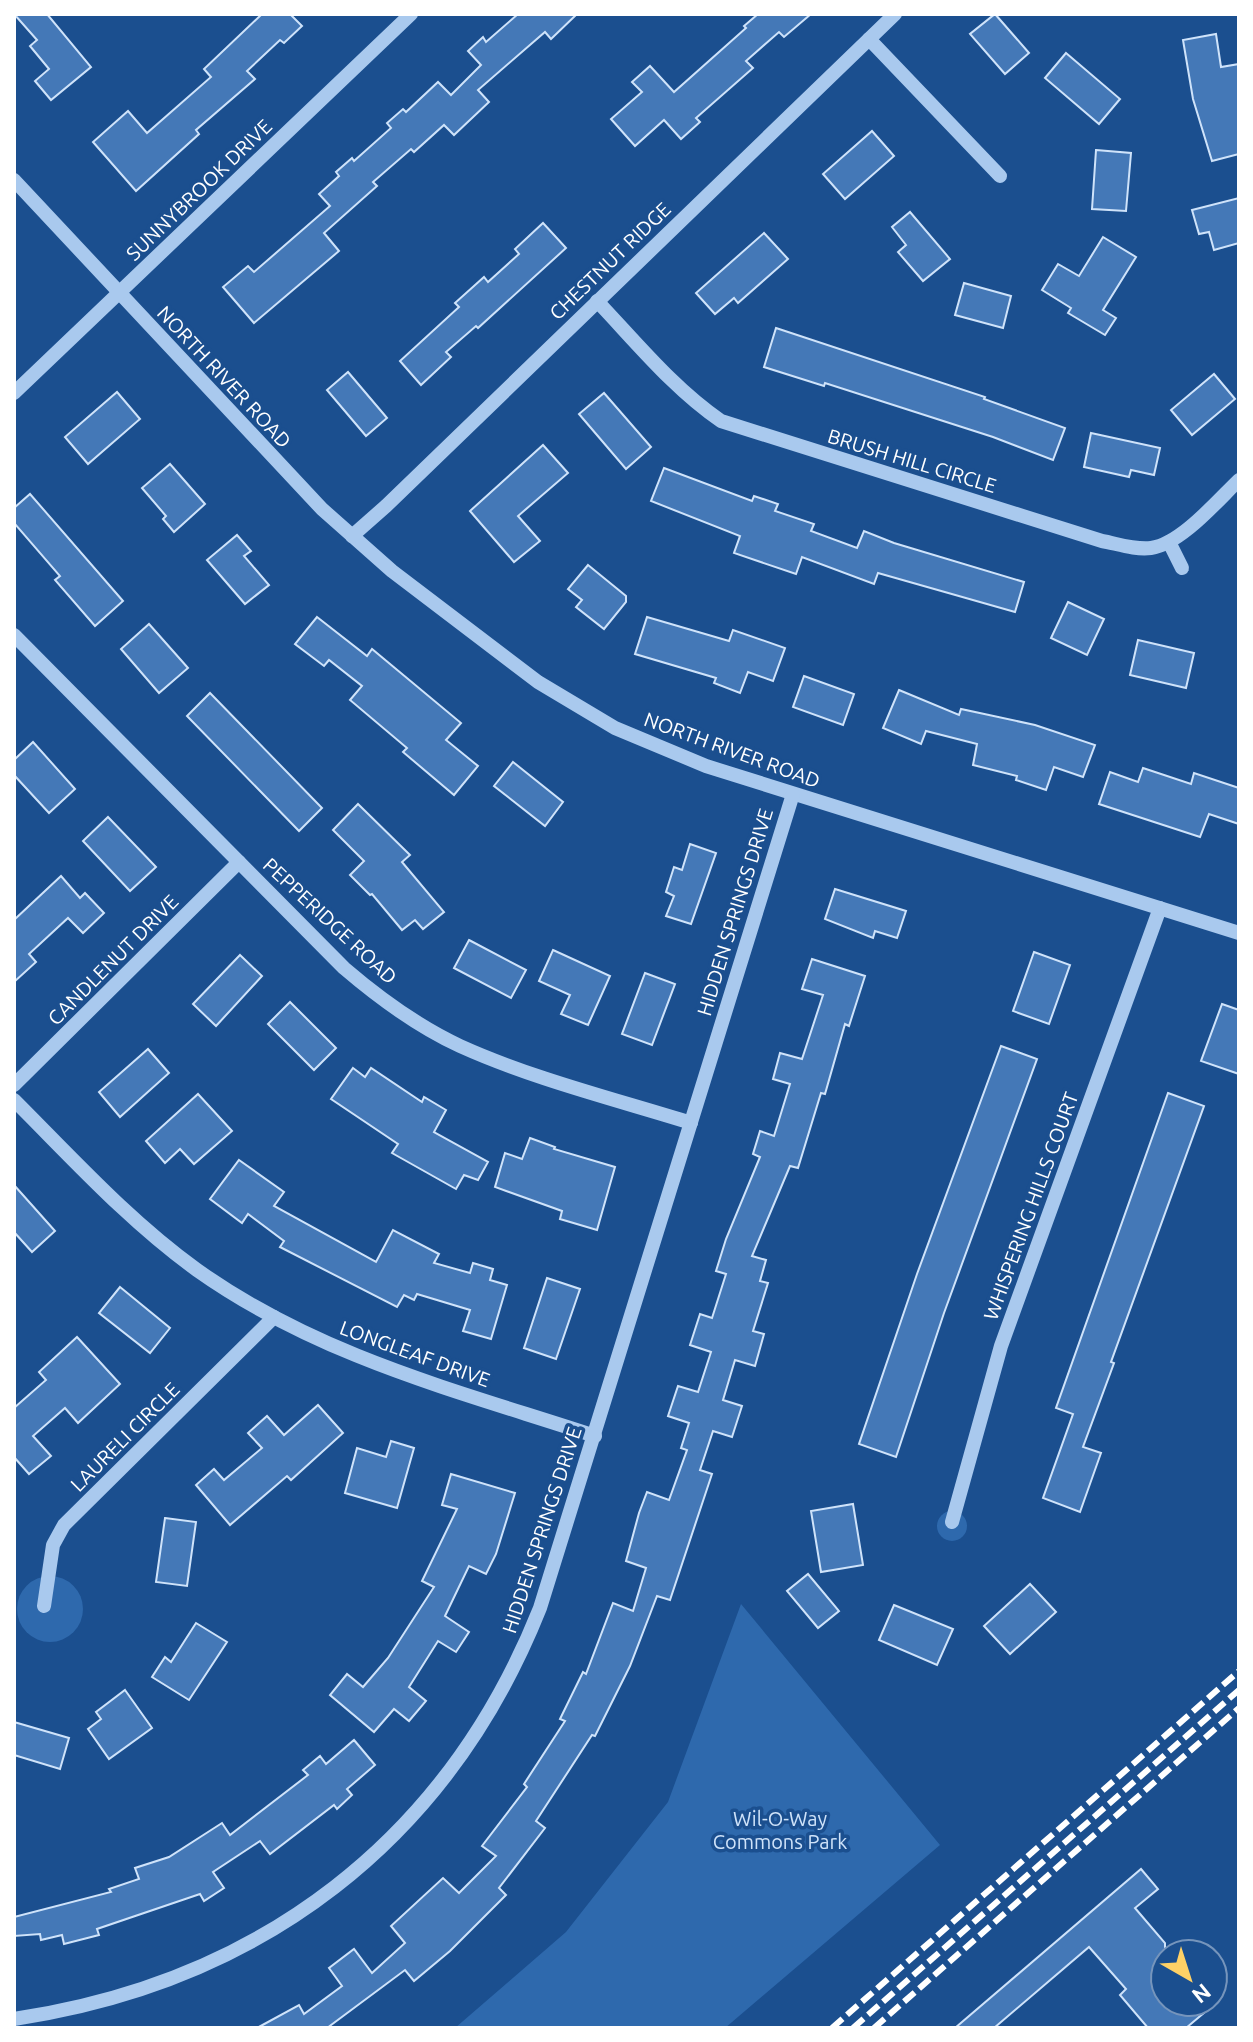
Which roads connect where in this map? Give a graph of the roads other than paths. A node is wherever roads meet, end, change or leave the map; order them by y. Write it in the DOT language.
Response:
graph roads {
  1 [pos="411,14"];
  2 [pos="895,14"];
  3 [pos="869,39"];
  4 [pos="1000,176"];
  5 [pos="14,180"];
  6 [pos="120,294"];
  7 [pos="597,301"];
  8 [pos="14,393"];
  9 [pos="1239,480"];
  10 [pos="352,536"];
  11 [pos="1169,542"];
  12 [pos="1182,568"];
  13 [pos="14,635"];
  14 [pos="793,794"];
  15 [pos="239,862"];
  16 [pos="1160,908"];
  17 [pos="1239,933"];
  18 [pos="14,1085"];
  19 [pos="14,1100"];
  20 [pos="691,1123"];
  21 [pos="274,1317"];
  22 [pos="595,1436"];
  23 [pos="952,1522"];
  24 [pos="44,1606"];
  25 [pos="14,2019"];
  1 -- 6 [label="street, SUNNYBROOK DRIVE"];
  2 -- 3 [label="street, CHESTNUT RIDGE"];
  3 -- 4 [label="street"];
  3 -- 7 [label="street, CHESTNUT RIDGE"];
  5 -- 6 [label="street, NORTH RIVER ROAD"];
  6 -- 8 [label="street, SUNNYBROOK DRIVE"];
  6 -- 10 [label="street, NORTH RIVER ROAD"];
  7 -- 10 [label="street, CHESTNUT RIDGE"];
  7 -- 11 [label="street, BRUSH HILL CIRCLE"];
  9 -- 11 [label="street"];
  10 -- 14 [label="street, NORTH RIVER ROAD"];
  11 -- 12 [label="street"];
  13 -- 15 [label="street, PEPPERIDGE ROAD"];
  14 -- 16 [label="street, NORTH RIVER ROAD"];
  14 -- 20 [label="street, HIDDEN SPRINGS DRIVE"];
  15 -- 18 [label="street, CANDLENUT DRIVE"];
  15 -- 20 [label="street, PEPPERIDGE ROAD"];
  16 -- 17 [label="street, NORTH RIVER ROAD"];
  16 -- 23 [label="street, WHISPERING HILLS COURT"];
  19 -- 21 [label="street, LONGLEAF DRIVE"];
  20 -- 22 [label="street, HIDDEN SPRINGS DRIVE"];
  21 -- 22 [label="street, LONGLEAF DRIVE"];
  21 -- 24 [label="street, LAURELI CIRCLE"];
  22 -- 25 [label="street, HIDDEN SPRINGS DRIVE"];
}
